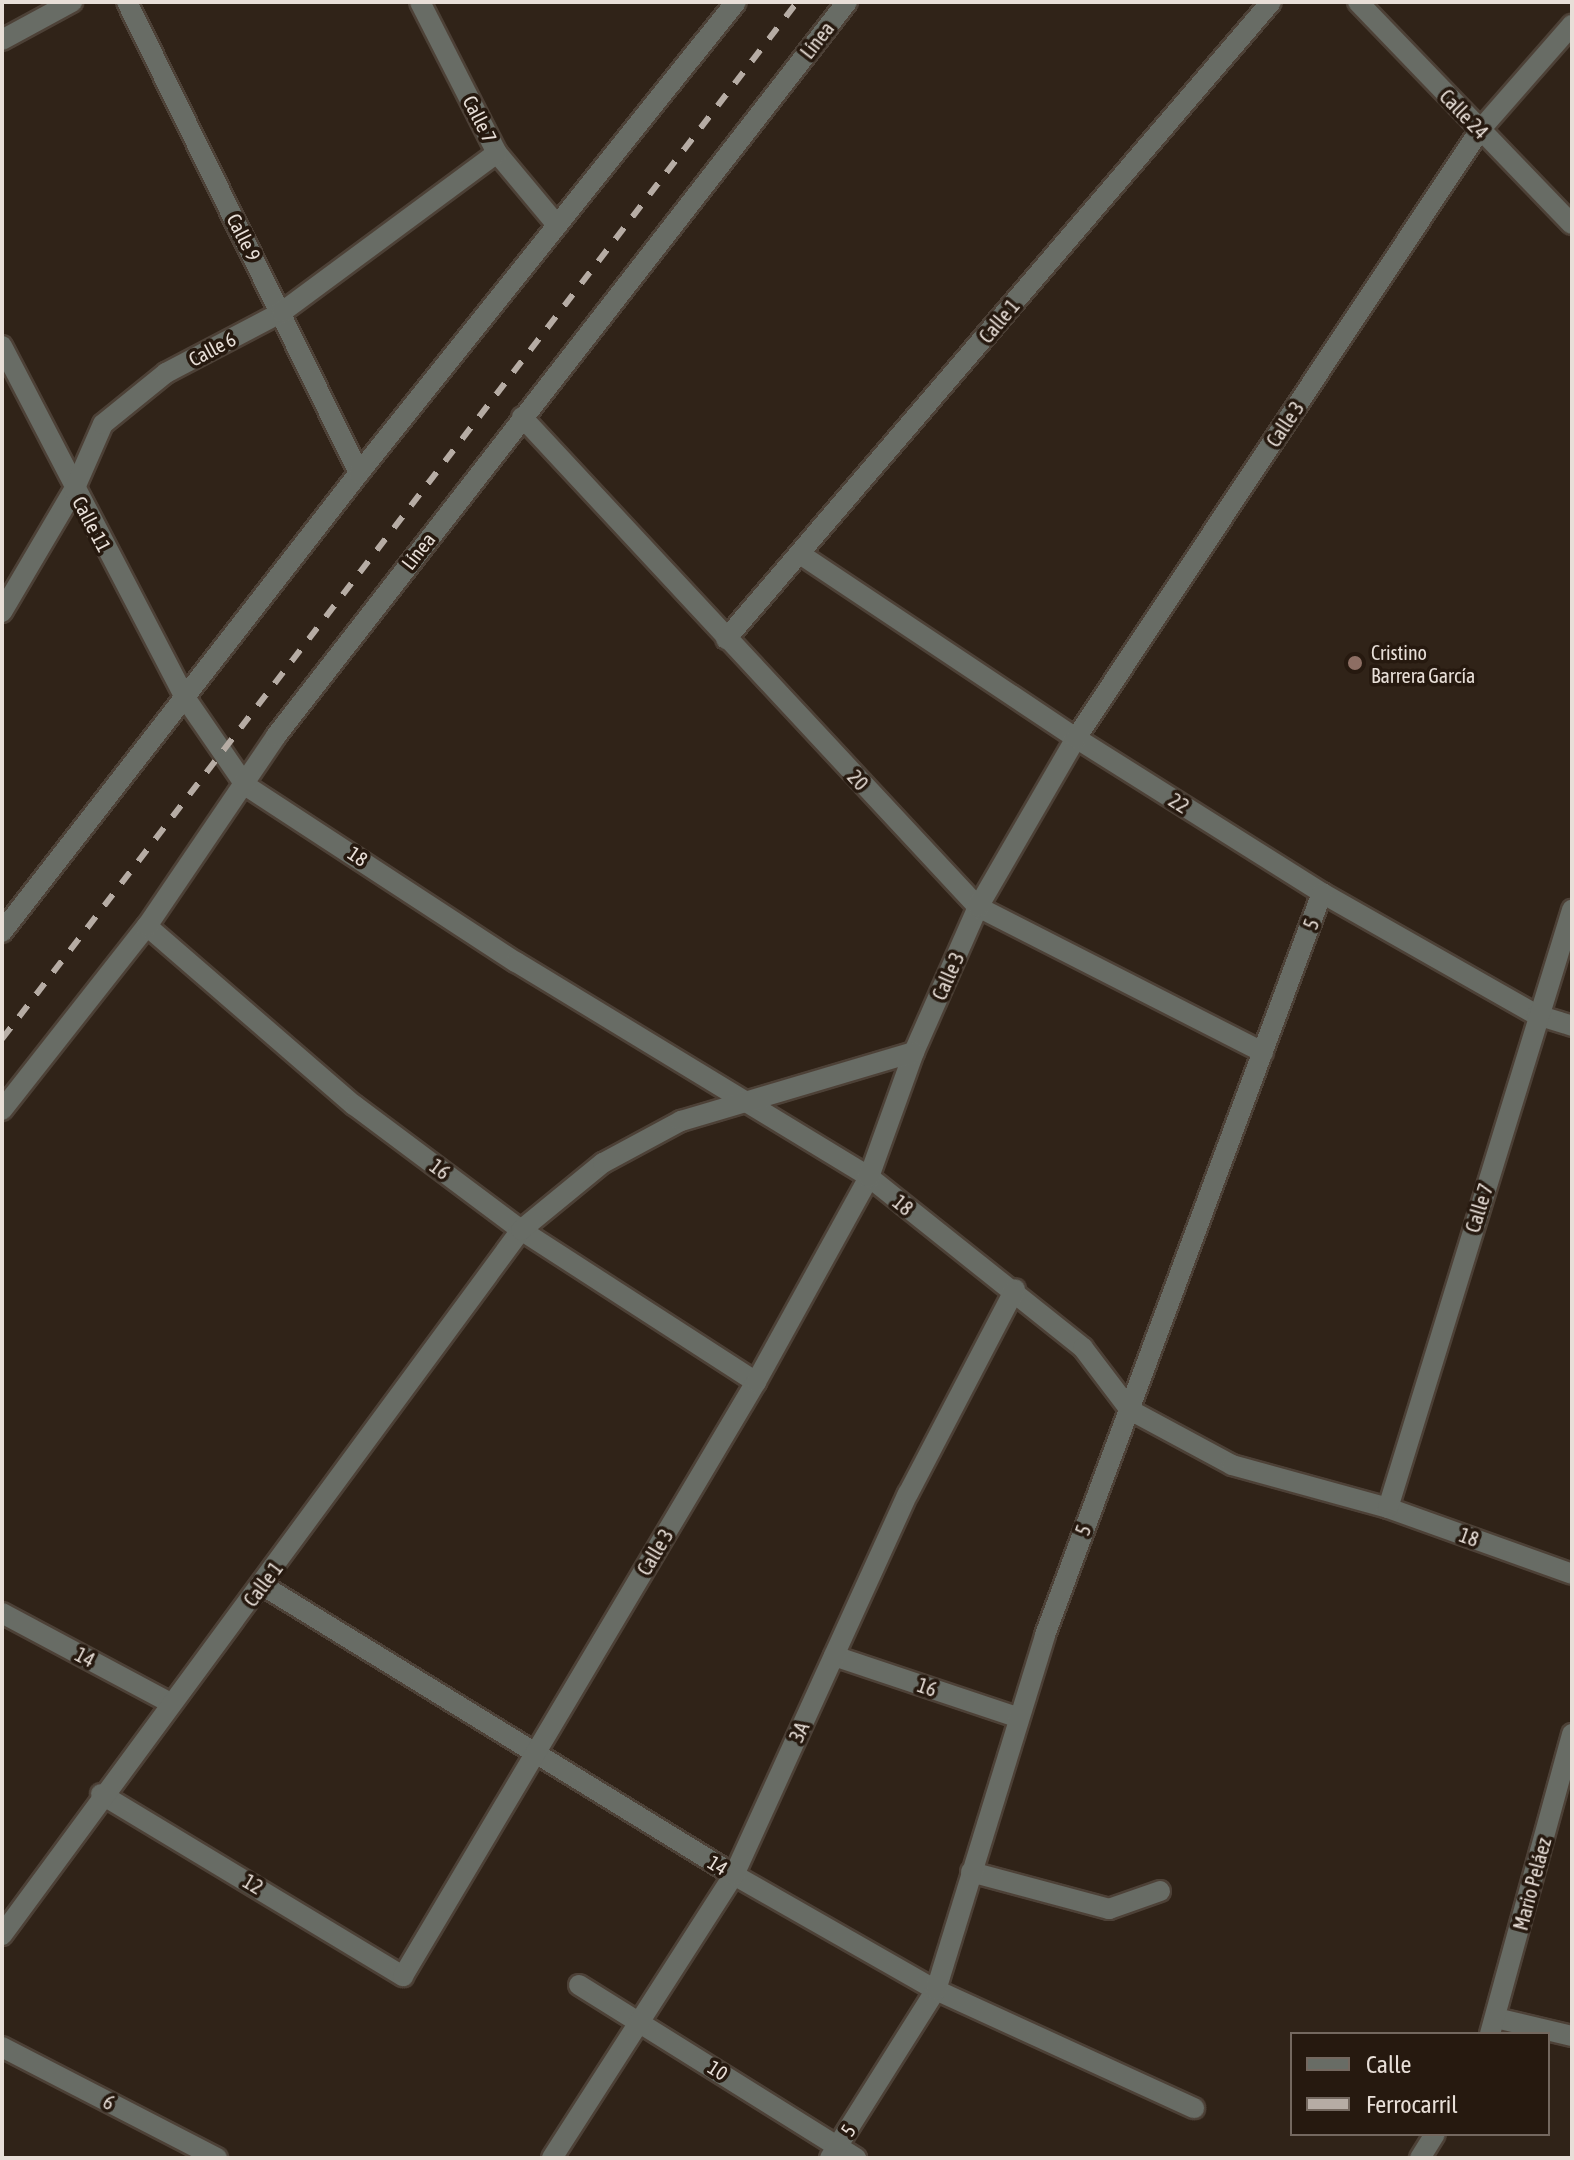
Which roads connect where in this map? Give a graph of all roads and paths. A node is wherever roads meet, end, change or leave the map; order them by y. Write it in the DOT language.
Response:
graph roads {
  1 [pos="72,2"];
  2 [pos="127,2"];
  3 [pos="420,2"];
  4 [pos="736,2"];
  5 [pos="847,2"];
  6 [pos="1271,2"];
  7 [pos="1358,2"];
  8 [pos="718,11"];
  9 [pos="1572,25"];
  10 [pos="2,40"];
  11 [pos="1480,130"];
  12 [pos="497,153"];
  13 [pos="1572,224"];
  14 [pos="557,225"];
  15 [pos="282,312"];
  16 [pos="2,346"];
  17 [pos="522,417"];
  18 [pos="359,473"];
  19 [pos="74,490"];
  20 [pos="800,554"];
  21 [pos="2,612"];
  22 [pos="726,639"];
  23 [pos="186,699"];
  24 [pos="1076,738"];
  25 [pos="245,785"];
  26 [pos="1322,893"];
  27 [pos="978,907"];
  28 [pos="1572,910"];
  29 [pos="147,926"];
  30 [pos="2,932"];
  31 [pos="1537,1015"];
  32 [pos="1572,1026"];
  33 [pos="914,1052"];
  34 [pos="1263,1052"];
  35 [pos="740,1099"];
  36 [pos="2,1110"];
  37 [pos="869,1177"];
  38 [pos="521,1230"];
  39 [pos="1015,1289"];
  40 [pos="756,1382"];
  41 [pos="1130,1410"];
  42 [pos="1388,1508"];
  43 [pos="1572,1574"];
  44 [pos="262,1585"];
  45 [pos="2,1613"];
  46 [pos="834,1656"];
  47 [pos="169,1702"];
  48 [pos="1019,1718"];
  49 [pos="1572,1734"];
  50 [pos="536,1750"];
  51 [pos="101,1794"];
  52 [pos="971,1872"];
  53 [pos="734,1875"];
  54 [pos="1160,1891"];
  55 [pos="2,1935"];
  56 [pos="403,1976"];
  57 [pos="579,1985"];
  58 [pos="936,1990"];
  59 [pos="642,2021"];
  60 [pos="1493,2026"];
  61 [pos="1540,2032"];
  62 [pos="1550,2033"];
  63 [pos="1572,2036"];
  64 [pos="2,2047"];
  65 [pos="1194,2108"];
  66 [pos="1434,2136"];
  67 [pos="834,2152"];
  68 [pos="217,2158"];
  69 [pos="552,2158"];
  70 [pos="856,2158"];
  71 [pos="1420,2158"];
  1 -- 10 [label="street"];
  2 -- 15 [label="street, Calle 9"];
  3 -- 12 [label="street, Calle 7"];
  4 -- 8 [label="street"];
  5 -- 17 [label="street, Línea"];
  6 -- 20 [label="street, Calle 1"];
  7 -- 11 [label="street, Calle 24"];
  8 -- 14 [label="street"];
  9 -- 11 [label="street, Calle 3"];
  11 -- 13 [label="street, Calle 24"];
  11 -- 24 [label="street, Calle 3"];
  12 -- 14 [label="street, Calle 7"];
  12 -- 15 [label="street, Calle 6"];
  14 -- 18 [label="street"];
  15 -- 18 [label="street, Calle 9"];
  15 -- 19 [label="street, Calle 6"];
  16 -- 19 [label="street, Calle 11"];
  17 -- 22 [label="street, 20"];
  17 -- 25 [label="street, Línea"];
  18 -- 23 [label="street"];
  19 -- 21 [label="street, Calle 6"];
  19 -- 23 [label="street, Calle 11"];
  20 -- 22 [label="street, Calle 1"];
  20 -- 24 [label="street, 22"];
  22 -- 27 [label="street, 20"];
  23 -- 25 [label="street, Calle 11"];
  23 -- 30 [label="street"];
  24 -- 26 [label="street, 22"];
  24 -- 27 [label="street, Calle 3"];
  25 -- 29 [label="street, Línea"];
  25 -- 35 [label="street, 18"];
  26 -- 31 [label="street, 22"];
  26 -- 34 [label="street, 5"];
  27 -- 33 [label="street, Calle 3"];
  27 -- 34 [label="street, 20"];
  28 -- 31 [label="street, Calle 7"];
  29 -- 36 [label="street, Línea"];
  29 -- 38 [label="street, 16"];
  31 -- 32 [label="street, 22"];
  31 -- 42 [label="street, Calle 7"];
  33 -- 35 [label="street, Calle 1"];
  33 -- 37 [label="street, Calle 3"];
  34 -- 41 [label="street, 5"];
  35 -- 37 [label="street, 18"];
  35 -- 38 [label="street, Calle 1"];
  37 -- 39 [label="street, 18"];
  37 -- 40 [label="street, Calle 3"];
  38 -- 40 [label="street, 16"];
  38 -- 44 [label="street, Calle 1"];
  39 -- 41 [label="street, 18"];
  39 -- 46 [label="street, 3A"];
  40 -- 50 [label="street, Calle 3"];
  41 -- 42 [label="street, 18"];
  41 -- 48 [label="street, 5"];
  42 -- 43 [label="street, 18"];
  44 -- 47 [label="street, Calle 1"];
  44 -- 50 [label="street, 14"];
  45 -- 47 [label="street, 14"];
  46 -- 48 [label="street, 16"];
  46 -- 53 [label="street, 3A"];
  47 -- 51 [label="street, Calle 1"];
  48 -- 52 [label="street, 5"];
  49 -- 60 [label="street, Mario Peláez"];
  50 -- 53 [label="street, 14"];
  50 -- 56 [label="street, Calle 3"];
  51 -- 55 [label="street, Calle 1"];
  51 -- 56 [label="street, 12"];
  52 -- 54 [label="street"];
  52 -- 58 [label="street, 5"];
  53 -- 58 [label="street, 14"];
  53 -- 59 [label="street, 3A"];
  57 -- 59 [label="street, 10"];
  58 -- 65 [label="street, 14"];
  58 -- 67 [label="street, 5"];
  59 -- 67 [label="street, 10"];
  59 -- 69 [label="street, 3A"];
  60 -- 61 [label="street"];
  62 -- 63 [label="street"];
  64 -- 68 [label="street, 6"];
  66 -- 71 [label="street"];
  67 -- 70 [label="street, 10"];
}
